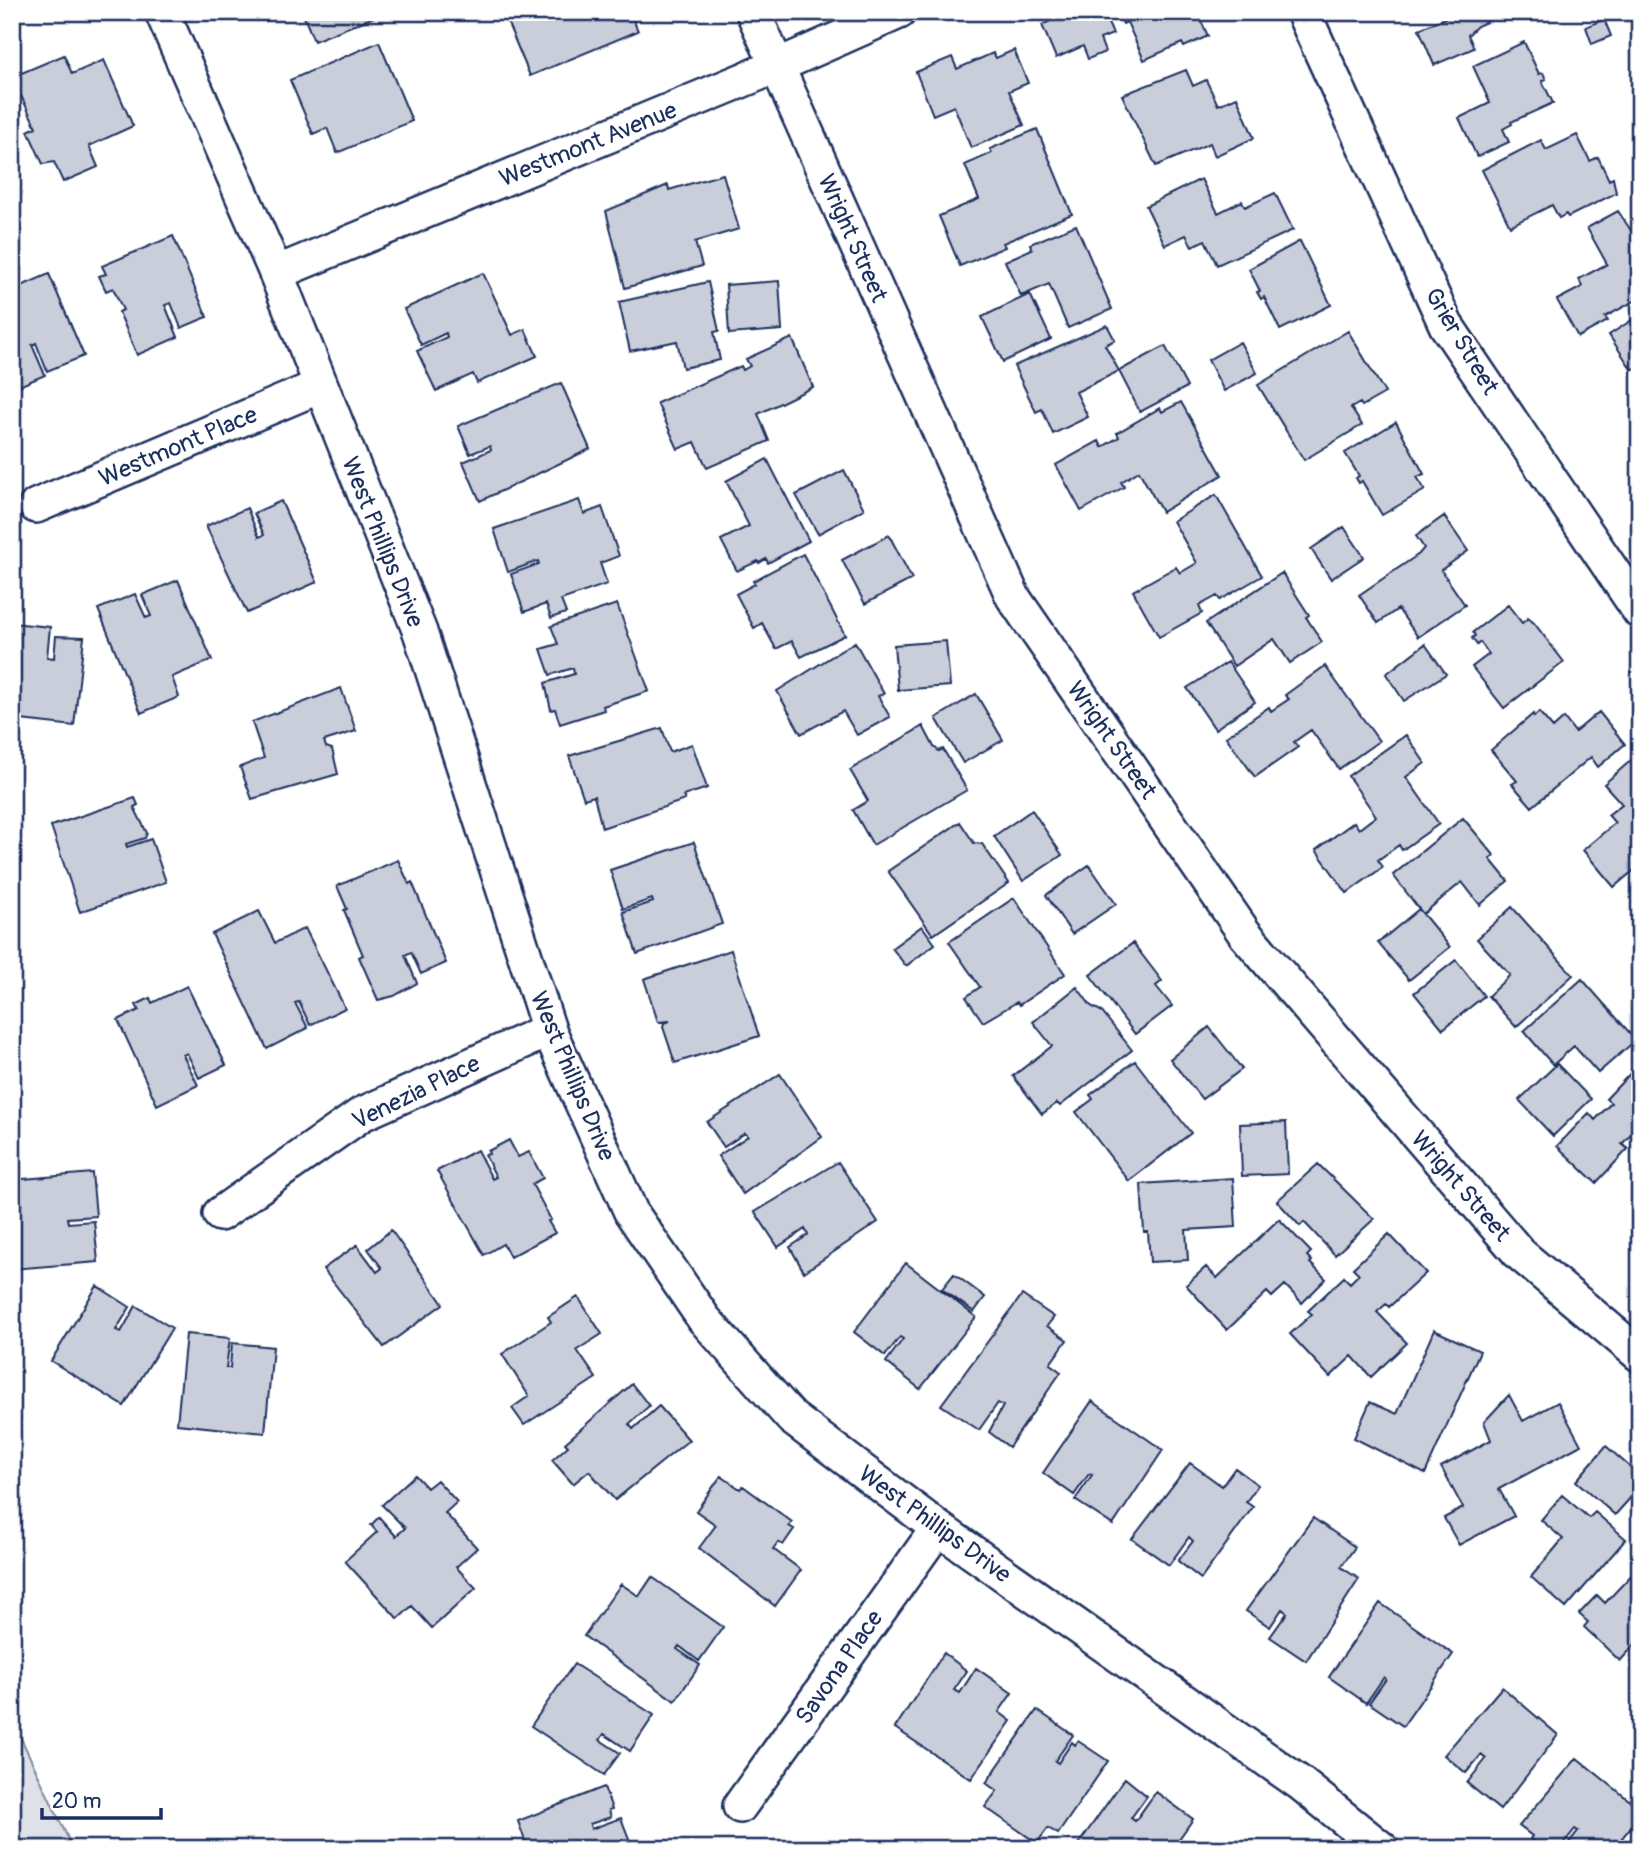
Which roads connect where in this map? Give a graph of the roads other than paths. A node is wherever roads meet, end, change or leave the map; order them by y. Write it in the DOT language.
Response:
graph roads {
  1 [pos="162,12"];
  2 [pos="753,12"];
  3 [pos="899,12"];
  4 [pos="1303,12"];
  5 [pos="776,66"];
  6 [pos="276,273"];
  7 [pos="320,386"];
  8 [pos="36,506"];
  9 [pos="1640,612"];
  10 [pos="549,1030"];
  11 [pos="220,1214"];
  12 [pos="1640,1355"];
  13 [pos="938,1528"];
  14 [pos="740,1806"];
  15 [pos="1382,1849"];
  1 -- 6 [label="street, West Phillips Drive"];
  2 -- 5 [label="street, Wright Street"];
  3 -- 5 [label="street, Westmont Avenue"];
  4 -- 9 [label="street, Grier Street"];
  5 -- 6 [label="street, Westmont Avenue"];
  5 -- 12 [label="street, Wright Street"];
  6 -- 7 [label="street, West Phillips Drive"];
  7 -- 8 [label="street, Westmont Place"];
  7 -- 10 [label="street, West Phillips Drive"];
  10 -- 11 [label="street, Venezia Place"];
  10 -- 13 [label="street, West Phillips Drive"];
  13 -- 14 [label="street, Savona Place"];
  13 -- 15 [label="street, West Phillips Drive"];
}
